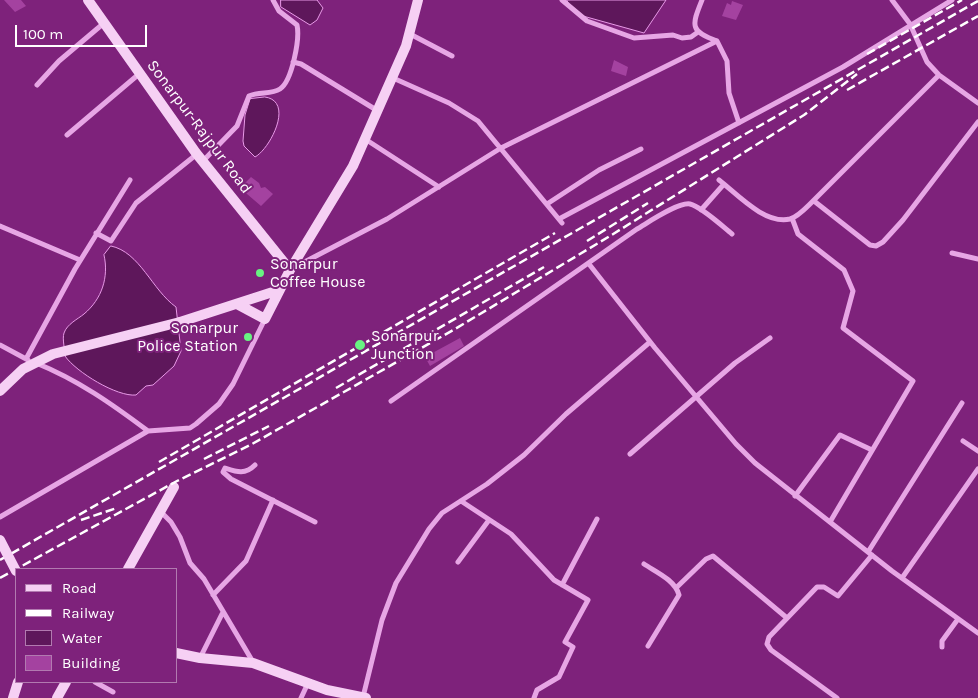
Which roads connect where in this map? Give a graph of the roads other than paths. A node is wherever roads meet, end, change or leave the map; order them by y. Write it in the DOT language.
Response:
graph roads {
  1 [pos="88,0"];
  2 [pos="273,0"];
  3 [pos="418,0"];
  4 [pos="562,0"];
  5 [pos="702,0"];
  6 [pos="892,0"];
  7 [pos="952,0"];
  8 [pos="104,23"];
  9 [pos="910,24"];
  10 [pos="698,32"];
  11 [pos="409,34"];
  12 [pos="717,41"];
  13 [pos="452,56"];
  14 [pos="293,62"];
  15 [pos="139,74"];
  16 [pos="939,74"];
  17 [pos="393,78"];
  18 [pos="37,85"];
  19 [pos="978,103"];
  20 [pos="378,111"];
  21 [pos="978,122"];
  22 [pos="739,123"];
  23 [pos="67,135"];
  24 [pos="365,138"];
  25 [pos="501,148"];
  26 [pos="641,149"];
  27 [pos="200,158"];
  28 [pos="130,180"];
  29 [pos="719,180"];
  30 [pos="724,184"];
  31 [pos="439,186"];
  32 [pos="814,201"];
  33 [pos="547,204"];
  34 [pos="701,210"];
  35 [pos="792,218"];
  36 [pos="0,226"];
  37 [pos="96,233"];
  38 [pos="732,234"];
  39 [pos="952,254"];
  40 [pos="978,259"];
  41 [pos="80,260"];
  42 [pos="589,264"];
  43 [pos="290,270"];
  44 [pos="279,290"];
  45 [pos="237,304"];
  46 [pos="265,319"];
  47 [pos="770,338"];
  48 [pos="650,342"];
  49 [pos="0,345"];
  50 [pos="26,359"];
  51 [pos="0,391"];
  52 [pos="698,398"];
  53 [pos="391,401"];
  54 [pos="962,404"];
  55 [pos="148,431"];
  56 [pos="963,441"];
  57 [pos="872,450"];
  58 [pos="978,451"];
  59 [pos="630,454"];
  60 [pos="255,465"];
  61 [pos="978,469"];
  62 [pos="174,487"];
  63 [pos="795,496"];
  64 [pos="273,500"];
  65 [pos="461,501"];
  66 [pos="160,511"];
  67 [pos="0,517"];
  68 [pos="597,519"];
  69 [pos="489,520"];
  70 [pos="315,522"];
  71 [pos="830,522"];
  72 [pos="0,540"];
  73 [pos="870,554"];
  74 [pos="458,562"];
  75 [pos="644,564"];
  76 [pos="129,568"];
  77 [pos="15,569"];
  78 [pos="902,578"];
  79 [pos="562,585"];
  80 [pos="677,587"];
  81 [pos="213,595"];
  82 [pos="222,614"];
  83 [pos="787,618"];
  84 [pos="958,618"];
  85 [pos="978,633"];
  86 [pos="648,646"];
  87 [pos="942,647"];
  88 [pos="178,653"];
  89 [pos="200,658"];
  90 [pos="254,663"];
  91 [pos="308,682"];
  92 [pos="18,683"];
  93 [pos="65,683"];
  94 [pos="97,683"];
  95 [pos="113,692"];
  96 [pos="13,698"];
  97 [pos="57,698"];
  98 [pos="301,698"];
  99 [pos="365,698"];
  100 [pos="534,698"];
  101 [pos="837,698"];
  1 -- 8 [label="main road, Sonarpur-Rajpur Road"];
  2 -- 14 [label="street"];
  3 -- 11 [label="main road"];
  4 -- 10 [label="street"];
  5 -- 10 [label="street"];
  6 -- 9 [label="street"];
  7 -- 9 [label="street"];
  8 -- 15 [label="main road, Sonarpur-Rajpur Road"];
  8 -- 18 [label="street"];
  9 -- 16 [label="street"];
  9 -- 22 [label="street"];
  10 -- 12 [label="street"];
  11 -- 13 [label="street"];
  11 -- 17 [label="main road"];
  12 -- 22 [label="street"];
  12 -- 25 [label="street"];
  14 -- 20 [label="street"];
  14 -- 27 [label="street"];
  15 -- 23 [label="street"];
  15 -- 27 [label="main road, Sonarpur-Rajpur Road"];
  16 -- 19 [label="street"];
  16 -- 32 [label="street"];
  17 -- 20 [label="main road"];
  17 -- 25 [label="street"];
  20 -- 24 [label="main road"];
  21 -- 32 [label="street"];
  22 -- 33 [label="street"];
  24 -- 31 [label="street"];
  24 -- 43 [label="main road"];
  25 -- 31 [label="street"];
  25 -- 33 [label="street"];
  26 -- 33 [label="street"];
  27 -- 37 [label="street"];
  27 -- 43 [label="main road, Sonarpur-Rajpur Road"];
  28 -- 37 [label="street"];
  29 -- 30 [label="street"];
  30 -- 34 [label="street"];
  30 -- 35 [label="street"];
  31 -- 43 [label="street"];
  32 -- 35 [label="street"];
  34 -- 38 [label="street"];
  34 -- 42 [label="street"];
  35 -- 57 [label="street"];
  36 -- 41 [label="street"];
  37 -- 41 [label="street"];
  39 -- 40 [label="street"];
  41 -- 50 [label="street"];
  42 -- 48 [label="street"];
  42 -- 53 [label="street"];
  43 -- 44 [label="main road"];
  44 -- 45 [label="main road"];
  44 -- 46 [label="main road"];
  45 -- 46 [label="main road"];
  45 -- 51 [label="main road, bridge"];
  46 -- 55 [label="street"];
  47 -- 52 [label="street"];
  48 -- 52 [label="street"];
  48 -- 65 [label="street"];
  49 -- 50 [label="street"];
  50 -- 55 [label="street"];
  52 -- 59 [label="street"];
  52 -- 63 [label="street"];
  54 -- 73 [label="street"];
  55 -- 67 [label="street"];
  56 -- 58 [label="street"];
  57 -- 63 [label="street"];
  57 -- 71 [label="street"];
  60 -- 64 [label="street"];
  61 -- 78 [label="street"];
  62 -- 66 [label="main road"];
  63 -- 71 [label="street"];
  64 -- 70 [label="street"];
  64 -- 81 [label="street"];
  65 -- 69 [label="street"];
  65 -- 99 [label="street"];
  66 -- 76 [label="main road"];
  66 -- 81 [label="street"];
  68 -- 79 [label="street"];
  69 -- 74 [label="street"];
  69 -- 79 [label="street"];
  71 -- 73 [label="street"];
  72 -- 77 [label="main road, bridge"];
  73 -- 78 [label="street"];
  73 -- 83 [label="street"];
  75 -- 80 [label="street"];
  78 -- 84 [label="street"];
  79 -- 100 [label="street"];
  80 -- 83 [label="street"];
  80 -- 86 [label="street"];
  81 -- 82 [label="street"];
  82 -- 89 [label="street"];
  82 -- 90 [label="street"];
  83 -- 101 [label="street"];
  84 -- 85 [label="street"];
  84 -- 87 [label="street"];
  88 -- 89 [label="main road"];
  89 -- 90 [label="main road"];
  90 -- 91 [label="main road"];
  91 -- 98 [label="street"];
  91 -- 99 [label="main road"];
  92 -- 96 [label="main road"];
  93 -- 97 [label="main road"];
  94 -- 95 [label="street"];
}
